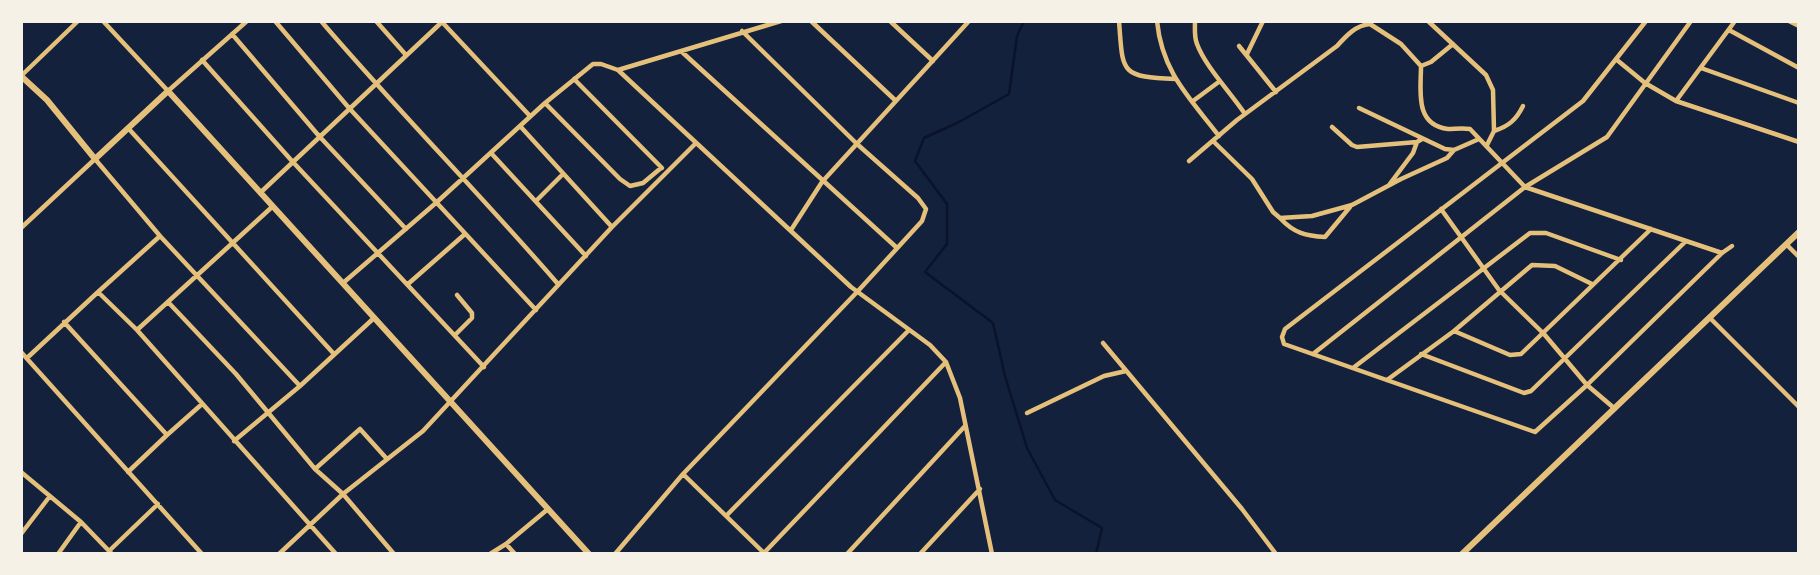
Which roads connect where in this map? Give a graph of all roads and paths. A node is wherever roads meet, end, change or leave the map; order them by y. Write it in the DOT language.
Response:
graph roads {
  1 [pos="78,21"];
  2 [pos="103,21"];
  3 [pos="247,21"];
  4 [pos="275,21"];
  5 [pos="321,21"];
  6 [pos="376,21"];
  7 [pos="781,21"];
  8 [pos="811,21"];
  9 [pos="890,21"];
  10 [pos="970,21"];
  11 [pos="1119,21"];
  12 [pos="1157,21"];
  13 [pos="1195,21"];
  14 [pos="1263,21"];
  15 [pos="1428,21"];
  16 [pos="1646,21"];
  17 [pos="1690,21"];
  18 [pos="1735,21"];
  19 [pos="1789,21"];
  20 [pos="440,22"];
  21 [pos="1366,23"];
  22 [pos="1799,26"];
  23 [pos="1729,30"];
  24 [pos="742,31"];
  25 [pos="232,34"];
  26 [pos="1453,44"];
  27 [pos="1239,46"];
  28 [pos="682,52"];
  29 [pos="1247,54"];
  30 [pos="407,55"];
  31 [pos="202,60"];
  32 [pos="1617,60"];
  33 [pos="933,61"];
  34 [pos="1421,66"];
  35 [pos="1701,68"];
  36 [pos="1799,68"];
  37 [pos="618,70"];
  38 [pos="21,76"];
  39 [pos="574,79"];
  40 [pos="1175,79"];
  41 [pos="1220,81"];
  42 [pos="1644,83"];
  43 [pos="375,84"];
  44 [pos="168,91"];
  45 [pos="1276,92"];
  46 [pos="896,101"];
  47 [pos="1193,101"];
  48 [pos="1676,101"];
  49 [pos="1799,102"];
  50 [pos="545,103"];
  51 [pos="1523,106"];
  52 [pos="349,108"];
  53 [pos="1359,108"];
  54 [pos="1245,114"];
  55 [pos="530,116"];
  56 [pos="520,125"];
  57 [pos="1332,127"];
  58 [pos="128,128"];
  59 [pos="1494,131"];
  60 [pos="319,136"];
  61 [pos="1219,136"];
  62 [pos="1480,138"];
  63 [pos="1423,139"];
  64 [pos="1213,141"];
  65 [pos="1417,142"];
  66 [pos="1799,142"];
  67 [pos="696,143"];
  68 [pos="858,144"];
  69 [pos="1486,146"];
  70 [pos="1454,150"];
  71 [pos="491,153"];
  72 [pos="95,159"];
  73 [pos="292,161"];
  74 [pos="1189,161"];
  75 [pos="1503,164"];
  76 [pos="661,168"];
  77 [pos="666,173"];
  78 [pos="564,174"];
  79 [pos="463,177"];
  80 [pos="822,182"];
  81 [pos="1388,185"];
  82 [pos="1525,187"];
  83 [pos="259,193"];
  84 [pos="537,200"];
  85 [pos="437,202"];
  86 [pos="1352,205"];
  87 [pos="272,207"];
  88 [pos="1440,209"];
  89 [pos="1280,218"];
  90 [pos="612,227"];
  91 [pos="21,228"];
  92 [pos="406,229"];
  93 [pos="1651,229"];
  94 [pos="791,230"];
  95 [pos="1799,232"];
  96 [pos="465,234"];
  97 [pos="159,236"];
  98 [pos="1461,238"];
  99 [pos="1685,242"];
  100 [pos="232,245"];
  101 [pos="1787,245"];
  102 [pos="1732,246"];
  103 [pos="897,247"];
  104 [pos="379,252"];
  105 [pos="1721,253"];
  106 [pos="586,256"];
  107 [pos="1799,257"];
  108 [pos="1621,260"];
  109 [pos="1482,267"];
  110 [pos="198,275"];
  111 [pos="342,284"];
  112 [pos="408,284"];
  113 [pos="558,284"];
  114 [pos="1592,284"];
  115 [pos="1499,290"];
  116 [pos="858,291"];
  117 [pos="98,292"];
  118 [pos="457,296"];
  119 [pos="169,303"];
  120 [pos="536,310"];
  121 [pos="374,318"];
  122 [pos="1710,318"];
  123 [pos="64,322"];
  124 [pos="137,330"];
  125 [pos="908,331"];
  126 [pos="1454,331"];
  127 [pos="1544,334"];
  128 [pos="455,335"];
  129 [pos="1103,343"];
  130 [pos="21,352"];
  131 [pos="334,354"];
  132 [pos="1313,354"];
  133 [pos="1420,354"];
  134 [pos="27,358"];
  135 [pos="1565,359"];
  136 [pos="946,362"];
  137 [pos="484,367"];
  138 [pos="1352,369"];
  139 [pos="1127,371"];
  140 [pos="1386,380"];
  141 [pos="1587,385"];
  142 [pos="300,386"];
  143 [pos="451,402"];
  144 [pos="202,404"];
  145 [pos="1799,407"];
  146 [pos="1615,409"];
  147 [pos="268,413"];
  148 [pos="1027,414"];
  149 [pos="965,426"];
  150 [pos="167,435"];
  151 [pos="234,441"];
  152 [pos="387,459"];
  153 [pos="315,469"];
  154 [pos="128,472"];
  155 [pos="21,473"];
  156 [pos="683,474"];
  157 [pos="980,489"];
  158 [pos="343,494"];
  159 [pos="51,496"];
  160 [pos="158,505"];
  161 [pos="548,509"];
  162 [pos="726,516"];
  163 [pos="81,522"];
  164 [pos="310,524"];
  165 [pos="21,534"];
  166 [pos="506,544"];
  167 [pos="111,552"];
  168 [pos="58,554"];
  169 [pos="202,554"];
  170 [pos="279,554"];
  171 [pos="337,554"];
  172 [pos="394,554"];
  173 [pos="490,554"];
  174 [pos="515,554"];
  175 [pos="589,554"];
  176 [pos="615,554"];
  177 [pos="764,554"];
  178 [pos="847,554"];
  179 [pos="920,554"];
  180 [pos="992,554"];
  181 [pos="1276,554"];
  182 [pos="1462,554"];
  1 -- 38 [label="street"];
  2 -- 44 [label="street"];
  3 -- 25 [label="street"];
  4 -- 52 [label="street"];
  5 -- 43 [label="street"];
  6 -- 30 [label="street"];
  7 -- 24 [label="street"];
  8 -- 46 [label="street"];
  9 -- 33 [label="street"];
  10 -- 33 [label="street"];
  11 -- 40 [label="street"];
  12 -- 40 [label="street"];
  13 -- 41 [label="street"];
  14 -- 29 [label="street"];
  15 -- 26 [label="street"];
  16 -- 32 [label="street"];
  17 -- 42 [label="street"];
  18 -- 23 [label="street"];
  19 -- 22 [label="street"];
  20 -- 30 [label="street"];
  20 -- 55 [label="street"];
  21 -- 34 [label="street"];
  21 -- 45 [label="street"];
  23 -- 35 [label="street"];
  23 -- 36 [label="street"];
  24 -- 28 [label="street"];
  24 -- 68 [label="street"];
  25 -- 31 [label="street"];
  25 -- 60 [label="street"];
  26 -- 34 [label="street"];
  26 -- 59 [label="street"];
  27 -- 29 [label="street"];
  28 -- 37 [label="street"];
  28 -- 80 [label="street"];
  29 -- 45 [label="street"];
  30 -- 43 [label="street"];
  31 -- 44 [label="street"];
  31 -- 73 [label="street"];
  32 -- 42 [label="street"];
  32 -- 75 [label="street"];
  33 -- 46 [label="street"];
  34 -- 62 [label="street"];
  35 -- 48 [label="street"];
  35 -- 49 [label="street"];
  37 -- 39 [label="street"];
  37 -- 67 [label="street"];
  38 -- 72 [label="street"];
  39 -- 50 [label="street"];
  39 -- 76 [label="street"];
  40 -- 47 [label="street"];
  41 -- 47 [label="street"];
  41 -- 54 [label="street"];
  42 -- 48 [label="street"];
  42 -- 82 [label="street"];
  43 -- 52 [label="street"];
  43 -- 79 [label="street"];
  44 -- 58 [label="street"];
  44 -- 83 [label="street"];
  45 -- 54 [label="street"];
  46 -- 68 [label="street"];
  47 -- 61 [label="street"];
  48 -- 66 [label="street"];
  50 -- 55 [label="street"];
  50 -- 76 [label="street"];
  51 -- 59 [label="street"];
  52 -- 60 [label="street"];
  52 -- 85 [label="street"];
  53 -- 63 [label="street"];
  54 -- 61 [label="street"];
  55 -- 56 [label="street"];
  56 -- 71 [label="street"];
  56 -- 78 [label="street"];
  57 -- 65 [label="street"];
  58 -- 72 [label="street"];
  58 -- 100 [label="street"];
  59 -- 69 [label="street"];
  60 -- 73 [label="street"];
  60 -- 92 [label="street"];
  61 -- 64 [label="street"];
  62 -- 69 [label="street"];
  62 -- 70 [label="street"];
  63 -- 65 [label="street"];
  63 -- 70 [label="street"];
  64 -- 74 [label="street"];
  64 -- 89 [label="street"];
  65 -- 81 [label="street"];
  67 -- 77 [label="street"];
  67 -- 94 [label="street"];
  68 -- 80 [label="street"];
  68 -- 103 [label="street"];
  69 -- 75 [label="street"];
  70 -- 81 [label="street"];
  71 -- 79 [label="street"];
  71 -- 84 [label="street"];
  72 -- 91 [label="street"];
  72 -- 97 [label="street"];
  73 -- 83 [label="street"];
  73 -- 104 [label="street"];
  75 -- 82 [label="street"];
  75 -- 88 [label="street"];
  76 -- 77 [label="street"];
  77 -- 90 [label="street"];
  78 -- 84 [label="street"];
  78 -- 90 [label="street"];
  79 -- 85 [label="street"];
  79 -- 113 [label="street"];
  80 -- 94 [label="street"];
  80 -- 103 [label="street"];
  81 -- 86 [label="street"];
  82 -- 93 [label="street"];
  82 -- 98 [label="street"];
  83 -- 87 [label="street"];
  84 -- 106 [label="street"];
  85 -- 92 [label="street"];
  85 -- 96 [label="street"];
  86 -- 89 [label="street"];
  86 -- 89 [label="street"];
  87 -- 100 [label="street"];
  87 -- 111 [label="street"];
  88 -- 98 [label="street"];
  88 -- 132 [label="street"];
  90 -- 106 [label="street"];
  92 -- 104 [label="street"];
  93 -- 99 [label="street"];
  93 -- 108 [label="street"];
  94 -- 116 [label="street"];
  95 -- 101 [label="street"];
  96 -- 112 [label="street"];
  96 -- 120 [label="street"];
  97 -- 110 [label="street"];
  97 -- 117 [label="street"];
  98 -- 109 [label="street"];
  98 -- 132 [label="street"];
  99 -- 105 [label="street"];
  99 -- 135 [label="street"];
  100 -- 110 [label="street"];
  100 -- 131 [label="street"];
  101 -- 107 [label="street"];
  101 -- 122 [label="street"];
  102 -- 105 [label="street"];
  103 -- 116 [label="street"];
  104 -- 111 [label="street"];
  104 -- 112 [label="street"];
  105 -- 141 [label="street"];
  106 -- 113 [label="street"];
  108 -- 109 [label="street"];
  108 -- 114 [label="street"];
  109 -- 115 [label="street"];
  109 -- 138 [label="street"];
  110 -- 119 [label="street"];
  110 -- 142 [label="street"];
  111 -- 121 [label="street"];
  112 -- 128 [label="street"];
  113 -- 120 [label="street"];
  114 -- 115 [label="street"];
  114 -- 127 [label="street"];
  115 -- 126 [label="street"];
  115 -- 127 [label="street"];
  116 -- 125 [label="street"];
  116 -- 156 [label="street"];
  117 -- 123 [label="street"];
  117 -- 124 [label="street"];
  118 -- 128 [label="street"];
  119 -- 124 [label="street"];
  119 -- 147 [label="street"];
  120 -- 137 [label="street"];
  121 -- 131 [label="street"];
  121 -- 143 [label="street"];
  122 -- 145 [label="street"];
  122 -- 146 [label="street"];
  123 -- 134 [label="street"];
  123 -- 150 [label="street"];
  124 -- 144 [label="street"];
  125 -- 136 [label="street"];
  125 -- 162 [label="street"];
  126 -- 127 [label="street"];
  126 -- 133 [label="street"];
  127 -- 135 [label="street"];
  128 -- 137 [label="street"];
  129 -- 139 [label="street"];
  130 -- 134 [label="street"];
  131 -- 142 [label="street"];
  132 -- 138 [label="street"];
  133 -- 135 [label="street"];
  133 -- 140 [label="street"];
  134 -- 154 [label="street"];
  135 -- 141 [label="street"];
  136 -- 149 [label="street"];
  136 -- 177 [label="street"];
  137 -- 143 [label="street"];
  138 -- 140 [label="street"];
  139 -- 148 [label="street"];
  139 -- 181 [label="street"];
  140 -- 141 [label="street"];
  141 -- 146 [label="street"];
  142 -- 147 [label="street"];
  143 -- 152 [label="street"];
  143 -- 161 [label="street"];
  144 -- 150 [label="street"];
  144 -- 151 [label="street"];
  146 -- 182 [label="street"];
  147 -- 151 [label="street"];
  147 -- 153 [label="street"];
  149 -- 157 [label="street"];
  149 -- 178 [label="street"];
  150 -- 154 [label="street"];
  151 -- 164 [label="street"];
  152 -- 153 [label="street"];
  152 -- 158 [label="street"];
  153 -- 158 [label="street"];
  154 -- 160 [label="street"];
  155 -- 159 [label="street"];
  156 -- 162 [label="street"];
  156 -- 176 [label="street"];
  157 -- 179 [label="street"];
  157 -- 180 [label="street"];
  158 -- 164 [label="street"];
  158 -- 172 [label="street"];
  159 -- 163 [label="street"];
  159 -- 165 [label="street"];
  160 -- 167 [label="street"];
  160 -- 169 [label="street"];
  161 -- 166 [label="street"];
  161 -- 175 [label="street"];
  162 -- 177 [label="street"];
  163 -- 167 [label="street"];
  163 -- 168 [label="street"];
  164 -- 170 [label="street"];
  164 -- 171 [label="street"];
  166 -- 173 [label="street"];
  166 -- 174 [label="street"];
}
